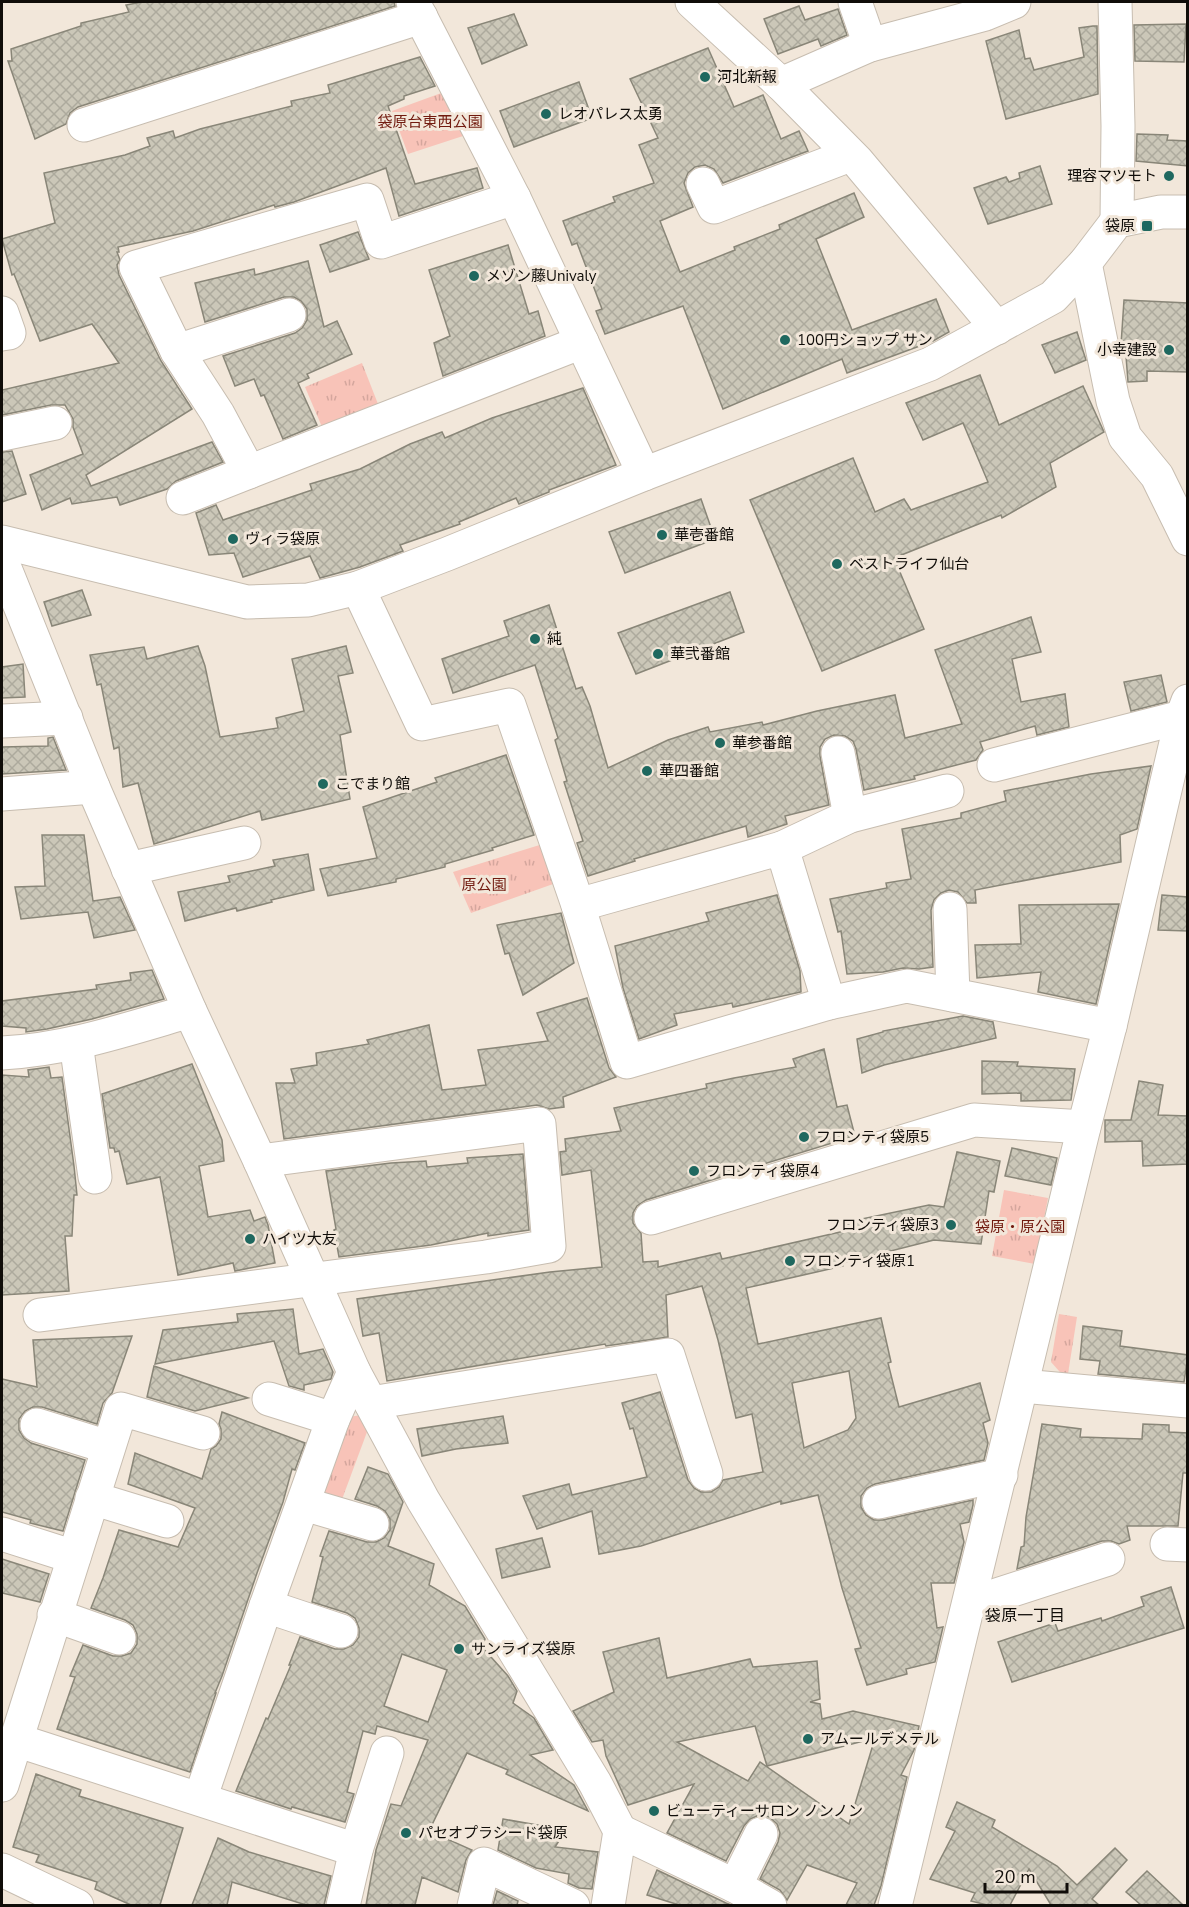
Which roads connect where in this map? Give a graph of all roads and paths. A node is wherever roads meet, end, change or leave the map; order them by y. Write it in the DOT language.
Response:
graph roads {
  1 [pos="692,2"];
  2 [pos="855,2"];
  3 [pos="1014,2"];
  4 [pos="1115,2"];
  5 [pos="417,9"];
  6 [pos="870,45"];
  7 [pos="781,84"];
  8 [pos="84,125"];
  9 [pos="850,155"];
  10 [pos="703,184"];
  11 [pos="514,198"];
  12 [pos="1188,212"];
  13 [pos="1117,220"];
  14 [pos="1085,263"];
  15 [pos="2,313"];
  16 [pos="289,315"];
  17 [pos="997,328"];
  18 [pos="2,334"];
  19 [pos="582,342"];
  20 [pos="177,351"];
  21 [pos="55,423"];
  22 [pos="2,434"];
  23 [pos="249,472"];
  24 [pos="644,474"];
  25 [pos="183,498"];
  26 [pos="1188,539"];
  27 [pos="2,542"];
  28 [pos="2,561"];
  29 [pos="358,588"];
  30 [pos="12,618"];
  31 [pos="1185,709"];
  32 [pos="66,718"];
  33 [pos="2,721"];
  34 [pos="837,753"];
  35 [pos="994,765"];
  36 [pos="93,787"];
  37 [pos="947,791"];
  38 [pos="2,795"];
  39 [pos="850,816"];
  40 [pos="244,843"];
  41 [pos="782,848"];
  42 [pos="128,869"];
  43 [pos="578,905"];
  44 [pos="950,909"];
  45 [pos="953,996"];
  46 [pos="829,1003"];
  47 [pos="190,1011"];
  48 [pos="1110,1026"];
  49 [pos="76,1042"];
  50 [pos="2,1053"];
  51 [pos="1084,1127"];
  52 [pos="260,1161"];
  53 [pos="95,1177"];
  54 [pos="651,1218"];
  55 [pos="312,1279"];
  56 [pos="40,1315"];
  57 [pos="354,1372"];
  58 [pos="1022,1386"];
  59 [pos="269,1399"];
  60 [pos="1188,1401"];
  61 [pos="371,1403"];
  62 [pos="333,1419"];
  63 [pos="37,1425"];
  64 [pos="203,1433"];
  65 [pos="108,1447"];
  66 [pos="706,1474"];
  67 [pos="1001,1474"];
  68 [pos="92,1498"];
  69 [pos="879,1502"];
  70 [pos="304,1504"];
  71 [pos="167,1521"];
  72 [pos="372,1524"];
  73 [pos="2,1534"];
  74 [pos="74,1557"];
  75 [pos="1108,1559"];
  76 [pos="969,1604"];
  77 [pos="266,1606"];
  78 [pos="54,1615"];
  79 [pos="341,1631"];
  80 [pos="119,1638"];
  81 [pos="16,1740"];
  82 [pos="387,1753"];
  83 [pos="2,1785"];
  84 [pos="200,1799"];
  85 [pos="620,1831"];
  86 [pos="762,1834"];
  87 [pos="356,1850"];
  88 [pos="2,1870"];
  89 [pos="735,1886"];
  90 [pos="77,1905"];
  91 [pos="343,1905"];
  92 [pos="474,1905"];
  93 [pos="573,1905"];
  94 [pos="608,1905"];
  95 [pos="770,1905"];
  96 [pos="895,1905"];
  1 -- 7 [label="street"];
  2 -- 6 [label="street"];
  3 -- 6 [label="street"];
  4 -- 13 [label="street"];
  5 -- 8 [label="street"];
  5 -- 11 [label="street"];
  6 -- 7 [label="street"];
  7 -- 9 [label="street"];
  9 -- 10 [label="street"];
  9 -- 17 [label="street"];
  11 -- 19 [label="street"];
  11 -- 20 [label="street"];
  12 -- 13 [label="street"];
  13 -- 14 [label="street"];
  14 -- 17 [label="street"];
  14 -- 26 [label="street"];
  15 -- 18 [label="street"];
  16 -- 20 [label="street"];
  17 -- 24 [label="street"];
  19 -- 23 [label="street"];
  19 -- 24 [label="street"];
  20 -- 23 [label="street"];
  21 -- 22 [label="street"];
  23 -- 25 [label="street"];
  24 -- 29 [label="street"];
  27 -- 29 [label="street"];
  28 -- 30 [label="street"];
  29 -- 43 [label="street"];
  30 -- 32 [label="street"];
  31 -- 35 [label="street"];
  31 -- 48 [label="street"];
  32 -- 33 [label="street"];
  32 -- 36 [label="street"];
  34 -- 39 [label="street"];
  36 -- 38 [label="street"];
  36 -- 42 [label="street"];
  37 -- 39 [label="street"];
  39 -- 41 [label="street"];
  40 -- 42 [label="street"];
  41 -- 43 [label="street"];
  41 -- 46 [label="street"];
  42 -- 47 [label="street"];
  43 -- 46 [label="street"];
  44 -- 45 [label="street"];
  45 -- 46 [label="street"];
  45 -- 48 [label="street"];
  47 -- 49 [label="street"];
  47 -- 52 [label="street"];
  48 -- 51 [label="street"];
  49 -- 50 [label="street"];
  49 -- 53 [label="street"];
  51 -- 54 [label="street"];
  51 -- 58 [label="street"];
  52 -- 55 [label="street"];
  52 -- 55 [label="street"];
  55 -- 56 [label="street"];
  55 -- 57 [label="street"];
  57 -- 61 [label="street"];
  57 -- 62 [label="street"];
  58 -- 60 [label="street"];
  58 -- 67 [label="street"];
  59 -- 62 [label="street"];
  61 -- 66 [label="street"];
  61 -- 85 [label="street"];
  62 -- 70 [label="street"];
  63 -- 65 [label="street"];
  64 -- 65 [label="street"];
  65 -- 68 [label="street"];
  67 -- 69 [label="street"];
  67 -- 76 [label="street"];
  68 -- 71 [label="street"];
  68 -- 74 [label="street"];
  70 -- 72 [label="street"];
  70 -- 77 [label="street"];
  73 -- 74 [label="street"];
  74 -- 78 [label="street"];
  75 -- 76 [label="street"];
  76 -- 96 [label="street"];
  77 -- 79 [label="street"];
  77 -- 84 [label="street"];
  78 -- 80 [label="street"];
  78 -- 81 [label="street"];
  81 -- 83 [label="street"];
  81 -- 84 [label="street"];
  82 -- 87 [label="street"];
  84 -- 87 [label="street"];
  85 -- 89 [label="street"];
  85 -- 94 [label="street"];
  86 -- 89 [label="street"];
  87 -- 91 [label="street"];
  88 -- 90 [label="street"];
  89 -- 95 [label="street"];
  92 -- 93 [label="street"];
}
